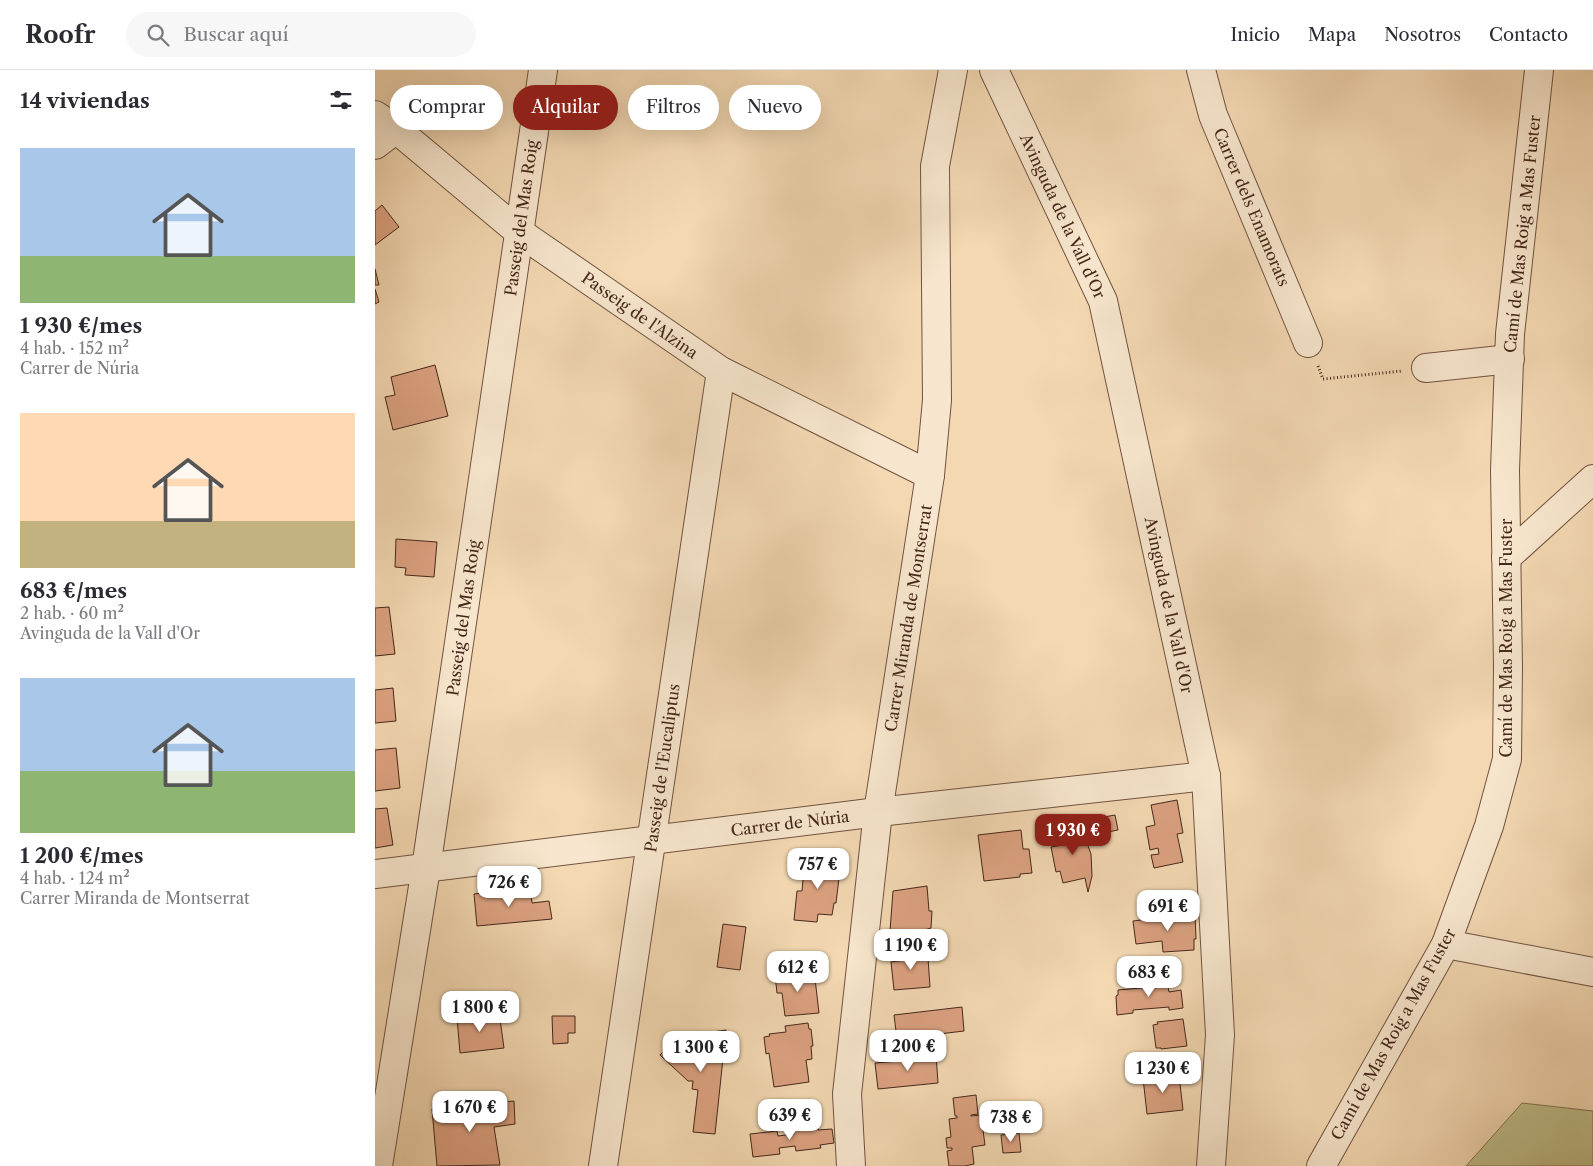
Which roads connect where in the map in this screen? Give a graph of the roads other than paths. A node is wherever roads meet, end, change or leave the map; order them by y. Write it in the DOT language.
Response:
graph roads {
  1 [pos="543,70"];
  2 [pos="953,70"];
  3 [pos="994,70"];
  4 [pos="1201,70"];
  5 [pos="1539,70"];
  6 [pos="382,130"];
  7 [pos="519,232"];
  8 [pos="1308,343"];
  9 [pos="1509,359"];
  10 [pos="1425,368"];
  11 [pos="721,371"];
  12 [pos="930,475"];
  13 [pos="1593,479"];
  14 [pos="1506,558"];
  15 [pos="1206,776"];
  16 [pos="878,812"];
  17 [pos="652,840"];
  18 [pos="426,868"];
  19 [pos="375,874"];
  20 [pos="1446,944"];
  21 [pos="1593,972"];
  22 [pos="378,1166"];
  23 [pos="603,1166"];
  24 [pos="851,1166"];
  25 [pos="1211,1166"];
  26 [pos="1321,1166"];
  1 -- 7 [label="street, Passeig del Mas Roig"];
  2 -- 12 [label="street, Carrer Miranda de Montserrat"];
  3 -- 15 [label="street, Avinguda de la Vall d'Or"];
  4 -- 8 [label="street, Carrer dels Enamorats"];
  5 -- 9 [label="street, Camí de Mas Roig a Mas Fuster"];
  6 -- 7 [label="street, Passeig de l'Alzina"];
  7 -- 11 [label="street, Passeig de l'Alzina"];
  7 -- 18 [label="street, Passeig del Mas Roig"];
  9 -- 10 [label="street"];
  9 -- 14 [label="street, Camí de Mas Roig a Mas Fuster"];
  11 -- 12 [label="street, Passeig de l'Alzina"];
  11 -- 17 [label="street, Passeig de l'Eucaliptus"];
  12 -- 16 [label="street, Carrer Miranda de Montserrat"];
  13 -- 14 [label="street"];
  14 -- 20 [label="street, Camí de Mas Roig a Mas Fuster"];
  15 -- 16 [label="street, Carrer de Núria"];
  15 -- 25 [label="street, Avinguda de la Vall d'Or"];
  16 -- 17 [label="street, Carrer de Núria"];
  16 -- 24 [label="street, Carrer Miranda de Montserrat"];
  17 -- 18 [label="street, Carrer de Núria"];
  17 -- 23 [label="street, Passeig de l'Eucaliptus"];
  18 -- 19 [label="street, Carrer de Núria"];
  18 -- 22 [label="street, Passeig del Mas Roig"];
  20 -- 21 [label="street"];
  20 -- 26 [label="street, Camí de Mas Roig a Mas Fuster"];
}
